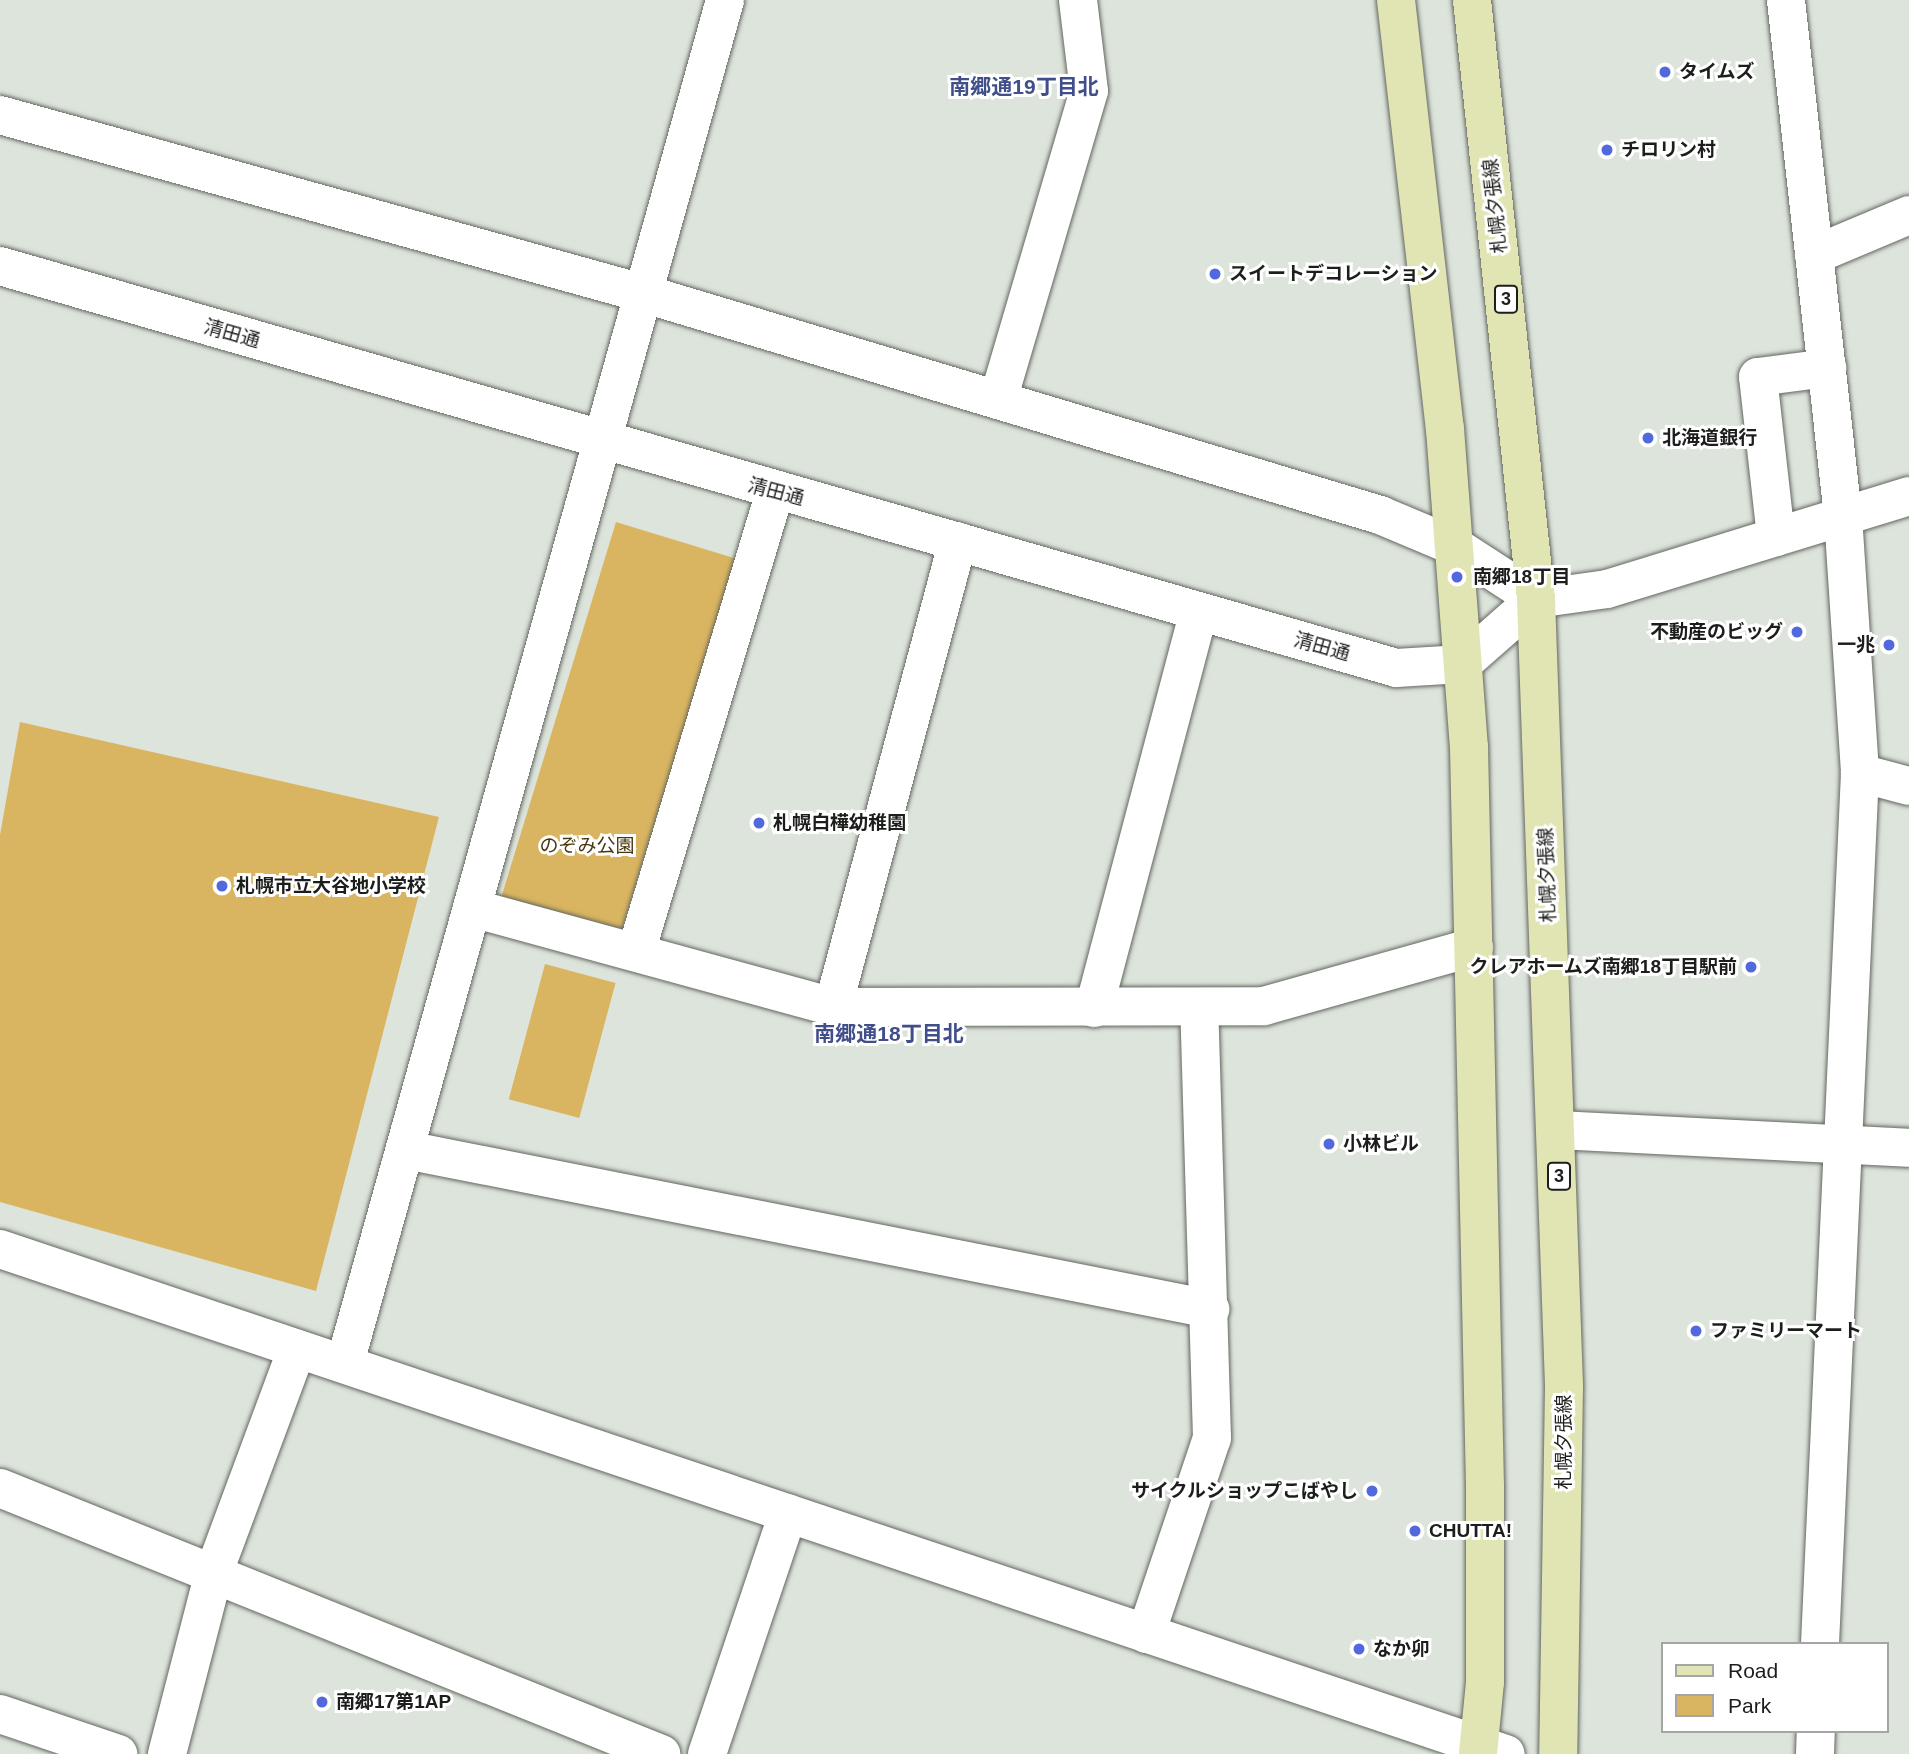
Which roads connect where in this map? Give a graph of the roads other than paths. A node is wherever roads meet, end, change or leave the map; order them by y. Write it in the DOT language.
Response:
graph roads {
  1 [pos="725,0"];
  2 [pos="1078,0"];
  3 [pos="1396,0"];
  4 [pos="1472,0"];
  5 [pos="1786,0"];
  6 [pos="0,115"];
  7 [pos="1909,215"];
  8 [pos="1814,255"];
  9 [pos="0,266"];
  10 [pos="642,293"];
  11 [pos="1827,368"];
  12 [pos="998,400"];
  13 [pos="599,440"];
  14 [pos="775,492"];
  15 [pos="1909,496"];
  16 [pos="1843,516"];
  17 [pos="1776,537"];
  18 [pos="958,541"];
  19 [pos="1456,547"];
  20 [pos="1536,599"];
  21 [pos="1198,613"];
  22 [pos="1462,664"];
  23 [pos="1860,773"];
  24 [pos="1909,786"];
  25 [pos="472,908"];
  26 [pos="1474,947"];
  27 [pos="636,952"];
  28 [pos="833,1007"];
  29 [pos="1094,1008"];
  30 [pos="1199,1008"];
  31 [pos="1557,1130"];
  32 [pos="1841,1145"];
  33 [pos="1909,1148"];
  34 [pos="406,1150"];
  35 [pos="0,1248"];
  36 [pos="1210,1309"];
  37 [pos="298,1349"];
  38 [pos="345,1363"];
  39 [pos="0,1488"];
  40 [pos="788,1513"];
  41 [pos="214,1572"];
  42 [pos="1146,1634"];
  43 [pos="1820,1642"];
  44 [pos="0,1714"];
  45 [pos="1816,1733"];
  46 [pos="1488,1751"];
  47 [pos="118,1754"];
  48 [pos="167,1754"];
  49 [pos="661,1754"];
  50 [pos="707,1754"];
  51 [pos="1558,1754"];
  52 [pos="1815,1754"];
  1 -- 10 [label="street"];
  2 -- 12 [label="street"];
  3 -- 19 [label="main road"];
  4 -- 20 [label="main road, 札幌夕張線 / 3"];
  5 -- 8 [label="street"];
  6 -- 10 [label="street"];
  7 -- 8 [label="street"];
  8 -- 11 [label="street"];
  9 -- 13 [label="street, 清田通"];
  10 -- 12 [label="street"];
  10 -- 13 [label="street"];
  11 -- 16 [label="street"];
  11 -- 17 [label="street"];
  12 -- 19 [label="street"];
  13 -- 14 [label="street, 清田通"];
  13 -- 25 [label="street"];
  14 -- 18 [label="street, 清田通"];
  14 -- 27 [label="street"];
  15 -- 16 [label="street"];
  16 -- 17 [label="street"];
  16 -- 23 [label="street"];
  17 -- 20 [label="street"];
  18 -- 21 [label="street, 清田通"];
  18 -- 28 [label="street"];
  19 -- 20 [label="street"];
  19 -- 22 [label="main road"];
  20 -- 22 [label="street"];
  20 -- 31 [label="main road, 札幌夕張線 / 3"];
  21 -- 22 [label="street, 清田通"];
  21 -- 29 [label="street"];
  22 -- 26 [label="main road"];
  23 -- 24 [label="street"];
  23 -- 32 [label="street"];
  25 -- 27 [label="street"];
  25 -- 34 [label="street"];
  26 -- 30 [label="street"];
  26 -- 46 [label="main road"];
  27 -- 28 [label="street"];
  28 -- 29 [label="street"];
  29 -- 30 [label="street"];
  30 -- 36 [label="street"];
  31 -- 32 [label="street"];
  31 -- 51 [label="main road, 札幌夕張線 / 3"];
  32 -- 33 [label="street"];
  32 -- 43 [label="street"];
  34 -- 36 [label="street"];
  34 -- 38 [label="street"];
  35 -- 37 [label="street"];
  36 -- 42 [label="street"];
  37 -- 38 [label="street"];
  37 -- 41 [label="street"];
  38 -- 40 [label="street"];
  39 -- 41 [label="street"];
  40 -- 42 [label="street"];
  40 -- 50 [label="street"];
  41 -- 48 [label="street"];
  41 -- 49 [label="street"];
  42 -- 46 [label="street"];
  44 -- 47 [label="street"];
  45 -- 52 [label="street"];
}
